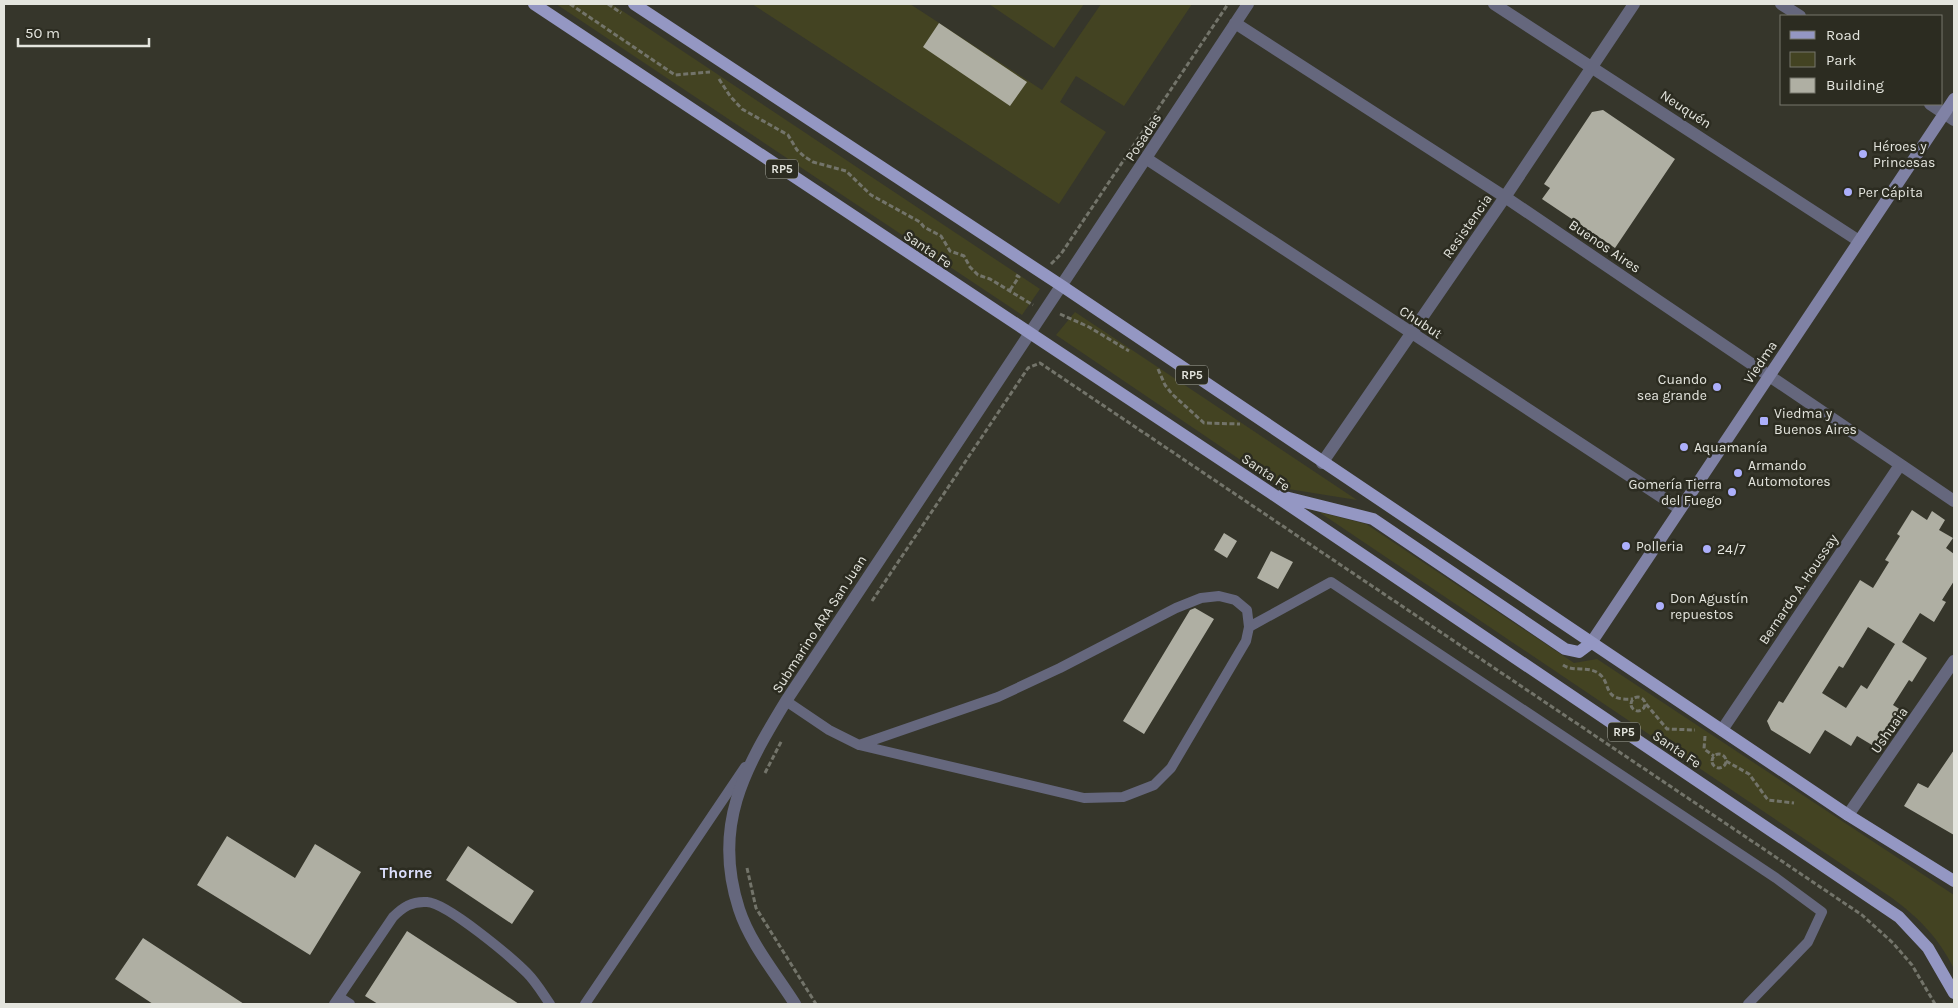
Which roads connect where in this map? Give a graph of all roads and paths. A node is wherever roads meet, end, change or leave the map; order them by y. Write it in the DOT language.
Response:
graph roads {
  1 [pos="534,4"];
  2 [pos="570,4"];
  3 [pos="634,4"];
  4 [pos="1228,4"];
  5 [pos="1248,4"];
  6 [pos="1494,4"];
  7 [pos="1634,4"];
  8 [pos="1782,4"];
  9 [pos="1798,15"];
  10 [pos="1235,23"];
  11 [pos="1591,65"];
  12 [pos="1954,99"];
  13 [pos="1932,105"];
  14 [pos="1949,116"];
  15 [pos="1147,159"];
  16 [pos="1505,197"];
  17 [pos="1859,241"];
  18 [pos="1041,274"];
  19 [pos="1062,286"];
  20 [pos="1045,312"];
  21 [pos="1029,334"];
  22 [pos="1411,334"];
  23 [pos="1136,355"];
  24 [pos="1151,365"];
  25 [pos="1769,376"];
  26 [pos="1247,429"];
  27 [pos="1322,463"];
  28 [pos="1900,465"];
  29 [pos="1271,494"];
  30 [pos="1954,501"];
  31 [pos="1680,509"];
  32 [pos="1249,627"];
  33 [pos="1591,643"];
  34 [pos="1954,661"];
  35 [pos="786,702"];
  36 [pos="1646,704"];
  37 [pos="1698,730"];
  38 [pos="1722,730"];
  39 [pos="1703,732"];
  40 [pos="859,745"];
  41 [pos="753,756"];
  42 [pos="1714,756"];
  43 [pos="1726,761"];
  44 [pos="1794,803"];
  45 [pos="1848,815"];
  46 [pos="1954,881"];
  47 [pos="1954,993"];
  48 [pos="336,1001"];
  49 [pos="350,1004"];
  50 [pos="550,1004"];
  51 [pos="584,1004"];
  52 [pos="795,1004"];
  53 [pos="1748,1004"];
  1 -- 21 [label="main road, Santa Fe / RP5"];
  2 -- 20 [label="path"];
  3 -- 18 [label="main road, RP5"];
  4 -- 18 [label="path"];
  5 -- 10 [label="street, Posadas"];
  6 -- 11 [label="street, Neuquén"];
  7 -- 11 [label="street, Resistencia"];
  8 -- 9 [label="street"];
  10 -- 15 [label="street, Posadas"];
  10 -- 16 [label="street, Buenos Aires"];
  11 -- 16 [label="street, Resistencia"];
  11 -- 17 [label="street, Neuquén"];
  12 -- 14 [label="street, Viedma"];
  13 -- 14 [label="street"];
  14 -- 17 [label="street, Viedma"];
  15 -- 19 [label="street, Posadas"];
  15 -- 22 [label="street, Chubut"];
  16 -- 22 [label="street, Resistencia"];
  16 -- 25 [label="street, Buenos Aires"];
  17 -- 25 [label="street, Viedma"];
  18 -- 19 [label="main road, RP5"];
  19 -- 20 [label="street, Submarino ARA San Juan"];
  19 -- 27 [label="main road, RP5"];
  20 -- 21 [label="street, Submarino ARA San Juan"];
  20 -- 23 [label="path"];
  21 -- 29 [label="main road, Santa Fe / RP5"];
  21 -- 35 [label="street, Submarino ARA San Juan"];
  22 -- 27 [label="street, Resistencia"];
  22 -- 31 [label="street, Chubut"];
  24 -- 26 [label="path"];
  25 -- 28 [label="street, Buenos Aires"];
  25 -- 31 [label="street, Viedma"];
  27 -- 33 [label="main road, RP5"];
  28 -- 30 [label="street, Buenos Aires"];
  28 -- 38 [label="street, Bernardo A. Houssay"];
  29 -- 33 [label="main road"];
  29 -- 47 [label="main road, Santa Fe / RP5"];
  31 -- 33 [label="street, Viedma"];
  32 -- 40 [label="lane"];
  32 -- 40 [label="lane"];
  32 -- 53 [label="lane"];
  33 -- 38 [label="main road, RP5"];
  34 -- 45 [label="street, Ushuaia"];
  35 -- 40 [label="lane"];
  35 -- 41 [label="street, Submarino ARA San Juan"];
  36 -- 36 [label="path"];
  36 -- 37 [label="path"];
  38 -- 45 [label="main road, RP5"];
  39 -- 42 [label="path"];
  41 -- 51 [label="lane"];
  41 -- 52 [label="street, Submarino ARA San Juan"];
  42 -- 43 [label="path"];
  42 -- 43 [label="path"];
  43 -- 44 [label="path"];
  45 -- 46 [label="main road, RP5"];
  48 -- 49 [label="lane"];
  48 -- 50 [label="lane"];
}
